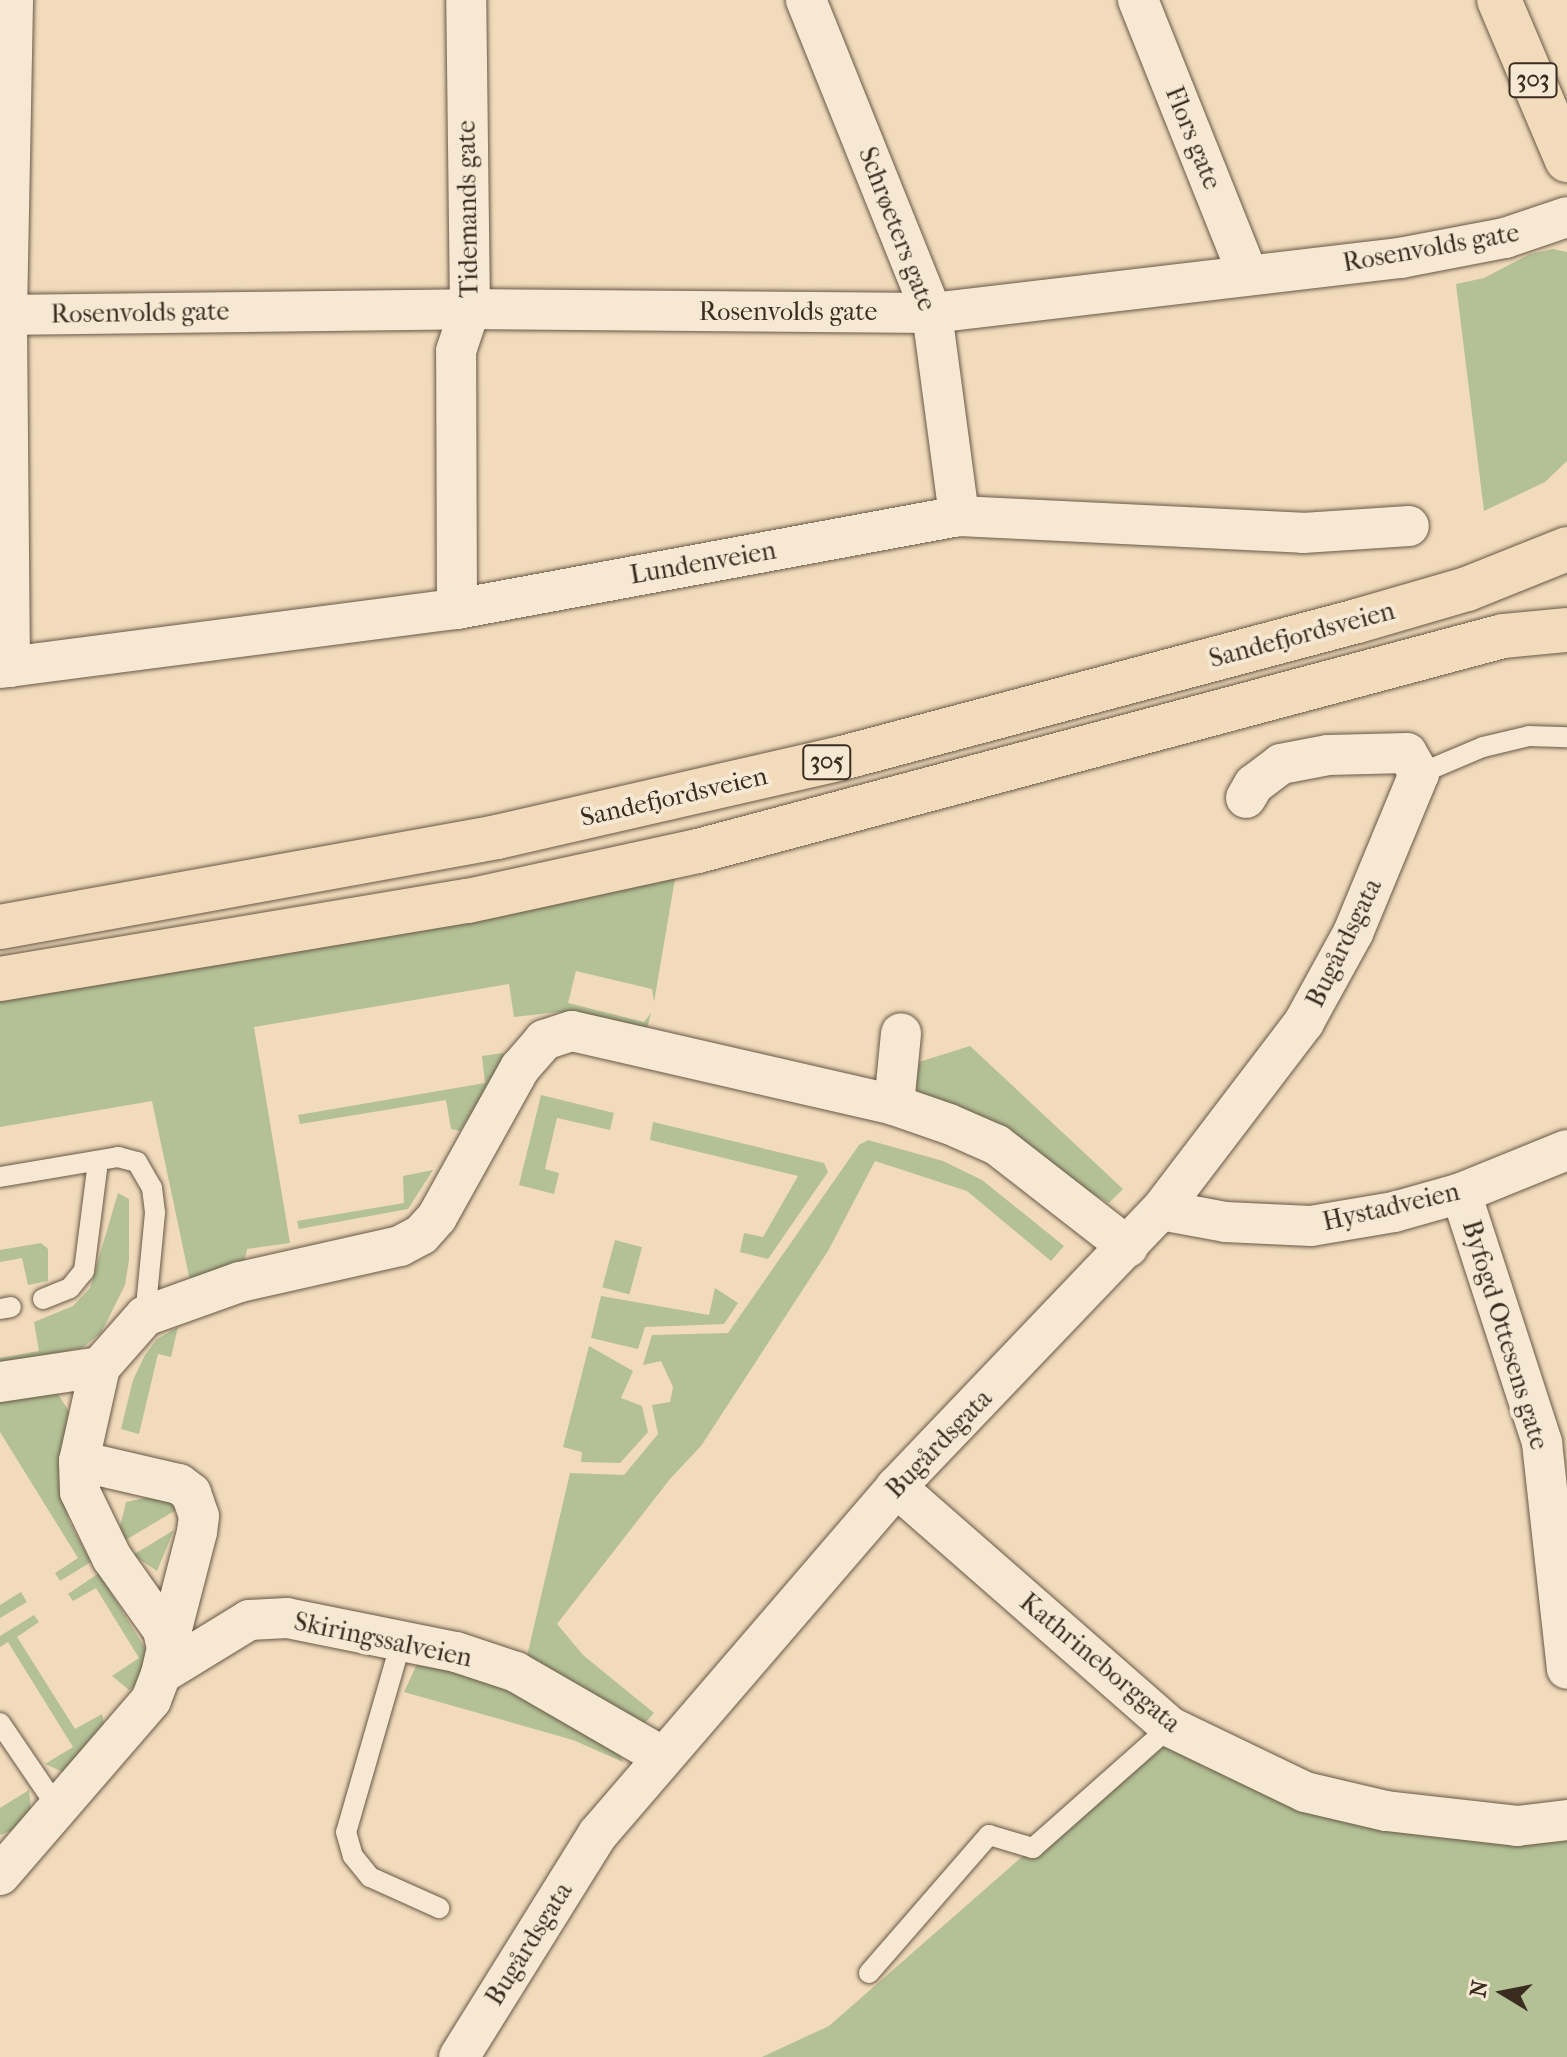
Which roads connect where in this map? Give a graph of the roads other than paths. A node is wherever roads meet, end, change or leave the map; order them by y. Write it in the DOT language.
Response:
graph roads {
  1 [pos="13,0"];
  2 [pos="466,0"];
  3 [pos="806,0"];
  4 [pos="1138,0"];
  5 [pos="1499,0"];
  6 [pos="1567,160"];
  7 [pos="1567,217"];
  8 [pos="1248,275"];
  9 [pos="470,309"];
  10 [pos="932,313"];
  11 [pos="4,315"];
  12 [pos="959,516"];
  13 [pos="1409,526"];
  14 [pos="1567,549"];
  15 [pos="457,609"];
  16 [pos="1567,630"];
  17 [pos="5,667"];
  18 [pos="1567,737"];
  19 [pos="1419,774"];
  20 [pos="1246,798"];
  21 [pos="0,927"];
  22 [pos="0,979"];
  23 [pos="901,1033"];
  24 [pos="894,1105"];
  25 [pos="1567,1150"];
  26 [pos="98,1161"];
  27 [pos="0,1177"];
  28 [pos="1461,1193"];
  29 [pos="1161,1210"];
  30 [pos="1128,1247"];
  31 [pos="43,1299"];
  32 [pos="145,1316"];
  33 [pos="100,1367"];
  34 [pos="0,1382"];
  35 [pos="1555,1438"];
  36 [pos="79,1461"];
  37 [pos="896,1487"];
  38 [pos="401,1642"];
  39 [pos="164,1661"];
  40 [pos="1567,1669"];
  41 [pos="0,1723"];
  42 [pos="1170,1727"];
  43 [pos="663,1757"];
  44 [pos="57,1807"];
  45 [pos="1567,1820"];
  46 [pos="0,1875"];
  47 [pos="439,1908"];
  48 [pos="869,1973"];
  49 [pos="459,2057"];
  1 -- 11 [label="street"];
  2 -- 9 [label="street, Tidemands gate"];
  3 -- 10 [label="street, Schrøeters gate"];
  4 -- 8 [label="street, Flors gate"];
  5 -- 6 [label="main road, 303"];
  7 -- 8 [label="street, Rosenvolds gate"];
  8 -- 10 [label="street, Rosenvolds gate"];
  9 -- 10 [label="street, Rosenvolds gate"];
  9 -- 11 [label="street, Rosenvolds gate"];
  9 -- 15 [label="street, Tidemands gate"];
  10 -- 12 [label="street, Schrøeters gate"];
  11 -- 17 [label="street"];
  12 -- 13 [label="street, Lundenveien"];
  12 -- 15 [label="street, Lundenveien"];
  14 -- 21 [label="main road, Sandefjordsveien / 305"];
  15 -- 17 [label="street, Lundenveien"];
  16 -- 22 [label="main road, Sandefjordsveien / 305"];
  18 -- 19 [label="lane"];
  19 -- 20 [label="street"];
  19 -- 29 [label="street, Bugårdsgata"];
  23 -- 24 [label="street"];
  24 -- 30 [label="street"];
  24 -- 32 [label="street"];
  25 -- 28 [label="street, Hystadveien"];
  26 -- 27 [label="lane"];
  26 -- 31 [label="lane"];
  26 -- 32 [label="lane"];
  28 -- 29 [label="street, Hystadveien"];
  28 -- 35 [label="street, Byfogd Ottesens gate"];
  29 -- 30 [label="street, Bugårdsgata"];
  30 -- 37 [label="street, Bugårdsgata"];
  32 -- 33 [label="street"];
  33 -- 34 [label="street"];
  33 -- 36 [label="street"];
  35 -- 40 [label="street, Byfogd Ottesens gate"];
  36 -- 39 [label="street"];
  36 -- 39 [label="street"];
  37 -- 42 [label="street, Kathrineborggata"];
  37 -- 43 [label="street, Bugårdsgata"];
  38 -- 39 [label="street, Skiringssalveien"];
  38 -- 43 [label="street, Skiringssalveien"];
  38 -- 47 [label="lane"];
  39 -- 44 [label="street"];
  41 -- 44 [label="lane"];
  42 -- 45 [label="street, Kathrineborggata"];
  42 -- 48 [label="lane"];
  43 -- 49 [label="street, Bugårdsgata"];
  44 -- 46 [label="street"];
}
